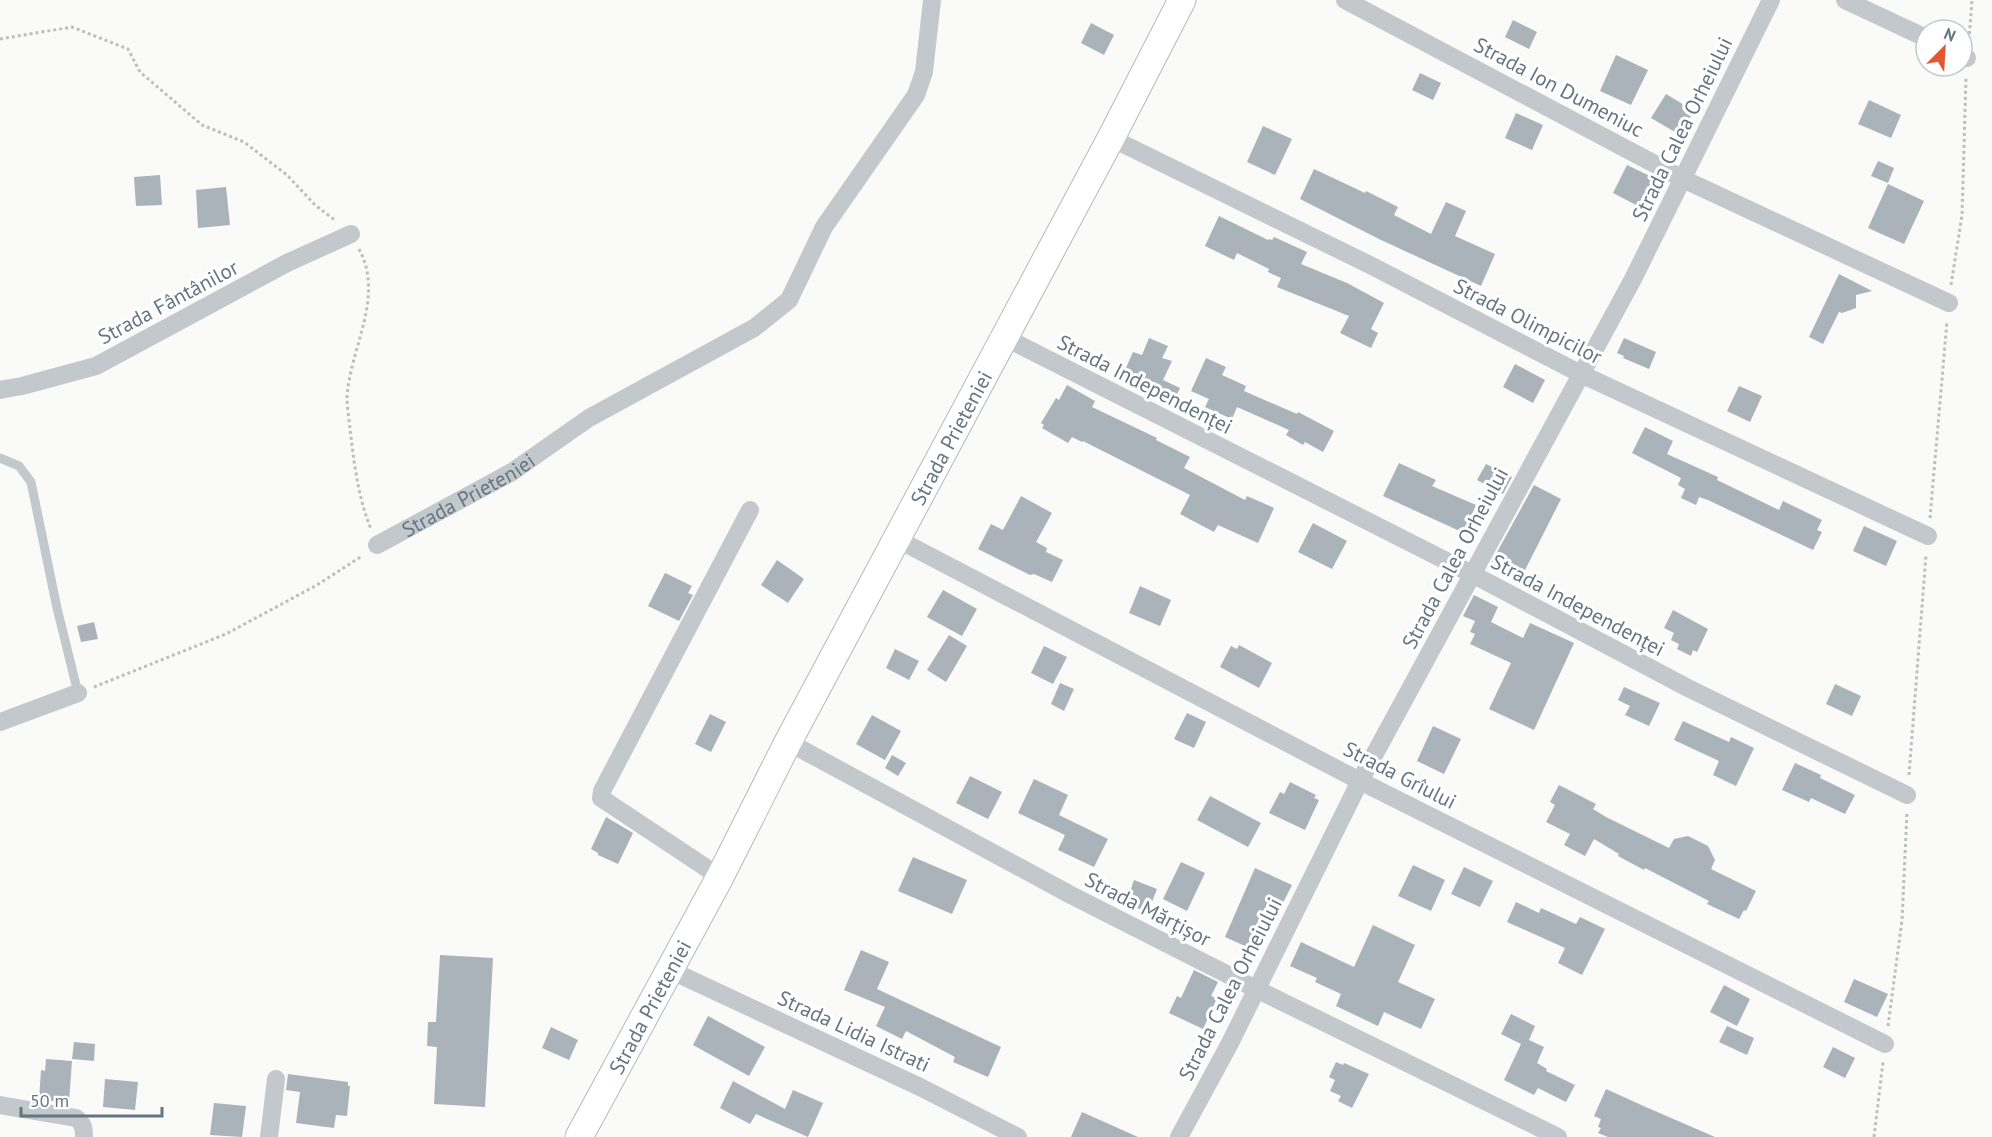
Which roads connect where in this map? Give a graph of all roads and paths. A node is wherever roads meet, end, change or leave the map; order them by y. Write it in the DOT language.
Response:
graph roads {
  1 [pos="932,0"];
  2 [pos="1182,0"];
  3 [pos="1345,0"];
  4 [pos="1771,0"];
  5 [pos="1845,0"];
  6 [pos="1972,0"];
  7 [pos="1969,18"];
  8 [pos="1914,32"];
  9 [pos="0,39"];
  10 [pos="1964,78"];
  11 [pos="1111,138"];
  12 [pos="1683,178"];
  13 [pos="351,234"];
  14 [pos="1949,303"];
  15 [pos="1004,337"];
  16 [pos="1581,374"];
  17 [pos="0,390"];
  18 [pos="0,458"];
  19 [pos="750,510"];
  20 [pos="1928,536"];
  21 [pos="897,539"];
  22 [pos="377,545"];
  23 [pos="1472,574"];
  24 [pos="78,693"];
  25 [pos="0,722"];
  26 [pos="788,742"];
  27 [pos="1360,781"];
  28 [pos="1907,795"];
  29 [pos="720,877"];
  30 [pos="670,970"];
  31 [pos="1256,989"];
  32 [pos="1885,1044"];
  33 [pos="276,1079"];
  34 [pos="0,1105"];
  35 [pos="83,1130"];
  36 [pos="269,1137"];
  37 [pos="579,1137"];
  38 [pos="1018,1137"];
  39 [pos="1179,1137"];
  40 [pos="1558,1137"];
  41 [pos="1874,1137"];
  1 -- 22 [label="street, Strada Prieteniei"];
  2 -- 11 [label="street, Strada Prieteniei"];
  3 -- 12 [label="street, Strada Ion Dumeniuc"];
  4 -- 12 [label="street, Strada Calea Orheiului"];
  5 -- 8 [label="street"];
  6 -- 7 [label="path"];
  9 -- 13 [label="path"];
  10 -- 14 [label="path"];
  11 -- 15 [label="street, Strada Prieteniei"];
  11 -- 16 [label="street, Strada Olimpicilor"];
  12 -- 14 [label="street, Strada Ion Dumeniuc"];
  12 -- 16 [label="street, Strada Calea Orheiului"];
  13 -- 17 [label="street, Strada Fântânilor"];
  13 -- 22 [label="path"];
  14 -- 20 [label="path"];
  15 -- 21 [label="street, Strada Prieteniei"];
  15 -- 23 [label="street, Strada Independenței"];
  16 -- 20 [label="street, Strada Olimpicilor"];
  16 -- 23 [label="street, Strada Calea Orheiului"];
  18 -- 24 [label="lane"];
  19 -- 29 [label="street"];
  20 -- 28 [label="path"];
  21 -- 26 [label="street, Strada Prieteniei"];
  21 -- 27 [label="street, Strada Grîului"];
  22 -- 24 [label="path"];
  23 -- 27 [label="street, Strada Calea Orheiului"];
  23 -- 28 [label="street, Strada Independenței"];
  24 -- 25 [label="street"];
  26 -- 29 [label="street, Strada Prieteniei"];
  26 -- 31 [label="street, Strada Mărțișor"];
  27 -- 31 [label="street, Strada Calea Orheiului"];
  27 -- 32 [label="street, Strada Grîului"];
  28 -- 32 [label="path"];
  29 -- 30 [label="street, Strada Prieteniei"];
  30 -- 37 [label="street, Strada Prieteniei"];
  30 -- 38 [label="street, Strada Lidia Istrati"];
  31 -- 39 [label="street, Strada Calea Orheiului"];
  31 -- 40 [label="street, Strada Mărțișor"];
  32 -- 41 [label="path"];
  33 -- 36 [label="street"];
  34 -- 35 [label="street"];
}
